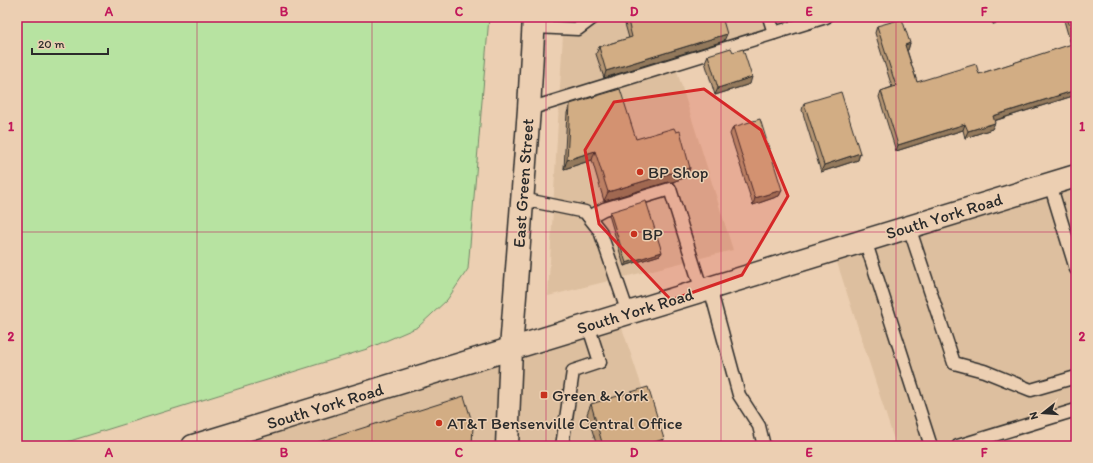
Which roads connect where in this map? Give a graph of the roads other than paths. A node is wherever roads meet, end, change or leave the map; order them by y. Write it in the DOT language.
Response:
graph roads {
  1 [pos="594,17"];
  2 [pos="769,17"];
  3 [pos="826,17"];
  4 [pos="534,22"];
  5 [pos="774,33"];
  6 [pos="529,109"];
  7 [pos="1076,176"];
  8 [pos="1050,184"];
  9 [pos="522,198"];
  10 [pos="589,217"];
  11 [pos="909,227"];
  12 [pos="865,240"];
  13 [pos="1076,269"];
  14 [pos="706,290"];
  15 [pos="628,313"];
  16 [pos="588,325"];
  17 [pos="511,349"];
  18 [pos="1076,377"];
  19 [pos="1076,410"];
  20 [pos="193,446"];
  21 [pos="507,446"];
  22 [pos="562,446"];
  23 [pos="764,446"];
  24 [pos="931,446"];
  25 [pos="958,446"];
  1 -- 4 [label="lane"];
  2 -- 5 [label="lane"];
  3 -- 5 [label="lane"];
  4 -- 6 [label="main road, East Green Street"];
  5 -- 6 [label="lane"];
  6 -- 9 [label="main road, East Green Street"];
  7 -- 8 [label="main road, South York Road"];
  8 -- 11 [label="main road, South York Road"];
  8 -- 13 [label="lane"];
  9 -- 10 [label="lane"];
  9 -- 17 [label="main road, East Green Street"];
  10 -- 14 [label="lane"];
  10 -- 15 [label="lane"];
  11 -- 12 [label="main road, South York Road"];
  11 -- 18 [label="lane"];
  12 -- 14 [label="main road, South York Road"];
  12 -- 24 [label="lane"];
  14 -- 15 [label="main road, South York Road"];
  14 -- 23 [label="lane"];
  15 -- 16 [label="main road, South York Road"];
  16 -- 17 [label="main road, South York Road"];
  16 -- 22 [label="lane"];
  17 -- 20 [label="main road, South York Road"];
  17 -- 21 [label="main road, East Green Street"];
  19 -- 25 [label="lane"];
}
